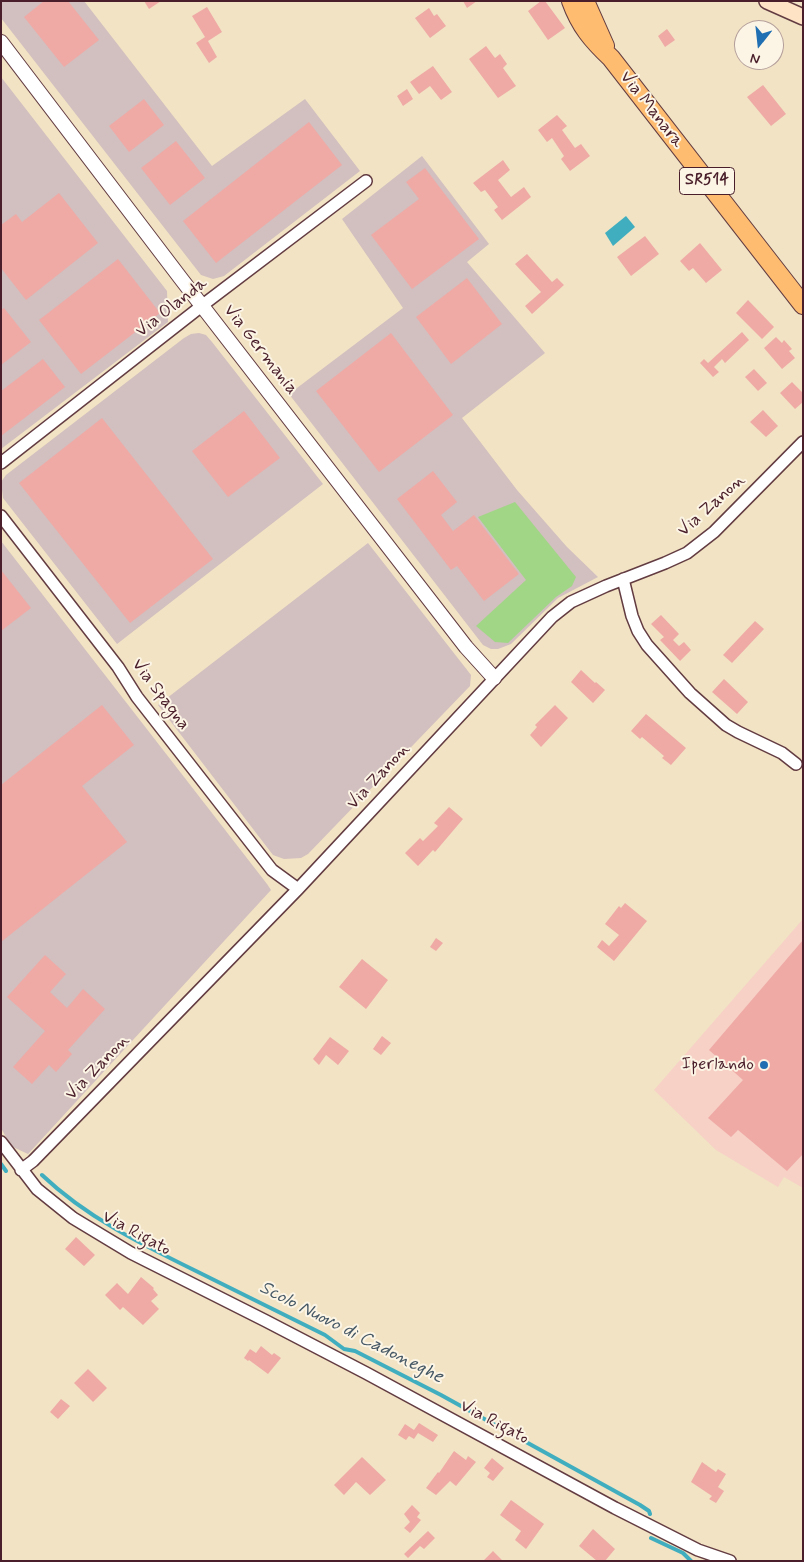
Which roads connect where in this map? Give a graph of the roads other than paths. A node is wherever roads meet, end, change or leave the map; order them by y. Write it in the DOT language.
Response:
graph roads {
  1 [pos="571,1"];
  2 [pos="585,1"];
  3 [pos="767,1"];
  4 [pos="803,17"];
  5 [pos="1,42"];
  6 [pos="610,58"];
  7 [pos="366,181"];
  8 [pos="803,304"];
  9 [pos="202,307"];
  10 [pos="803,443"];
  11 [pos="1,463"];
  12 [pos="1,516"];
  13 [pos="623,579"];
  14 [pos="494,678"];
  15 [pos="796,764"];
  16 [pos="298,889"];
  17 [pos="1,1142"];
  18 [pos="21,1170"];
  19 [pos="730,1561"];
  1 -- 6 [label="main road, Via Manara / SR514"];
  2 -- 6 [label="main road, Via Manara / SR514"];
  3 -- 4 [label="main road"];
  5 -- 9 [label="street, Via Germania"];
  6 -- 8 [label="main road, Via Manara / SR514"];
  7 -- 9 [label="street, Via Olanda"];
  9 -- 11 [label="street, Via Olanda"];
  9 -- 14 [label="street, Via Germania"];
  10 -- 13 [label="street, Via Zanon"];
  12 -- 16 [label="street, Via Spagna"];
  13 -- 14 [label="street, Via Zanon"];
  13 -- 15 [label="street"];
  14 -- 16 [label="street, Via Zanon"];
  16 -- 18 [label="street, Via Zanon"];
  17 -- 18 [label="street, Via Rigato"];
  18 -- 19 [label="street, Via Rigato"];
}
